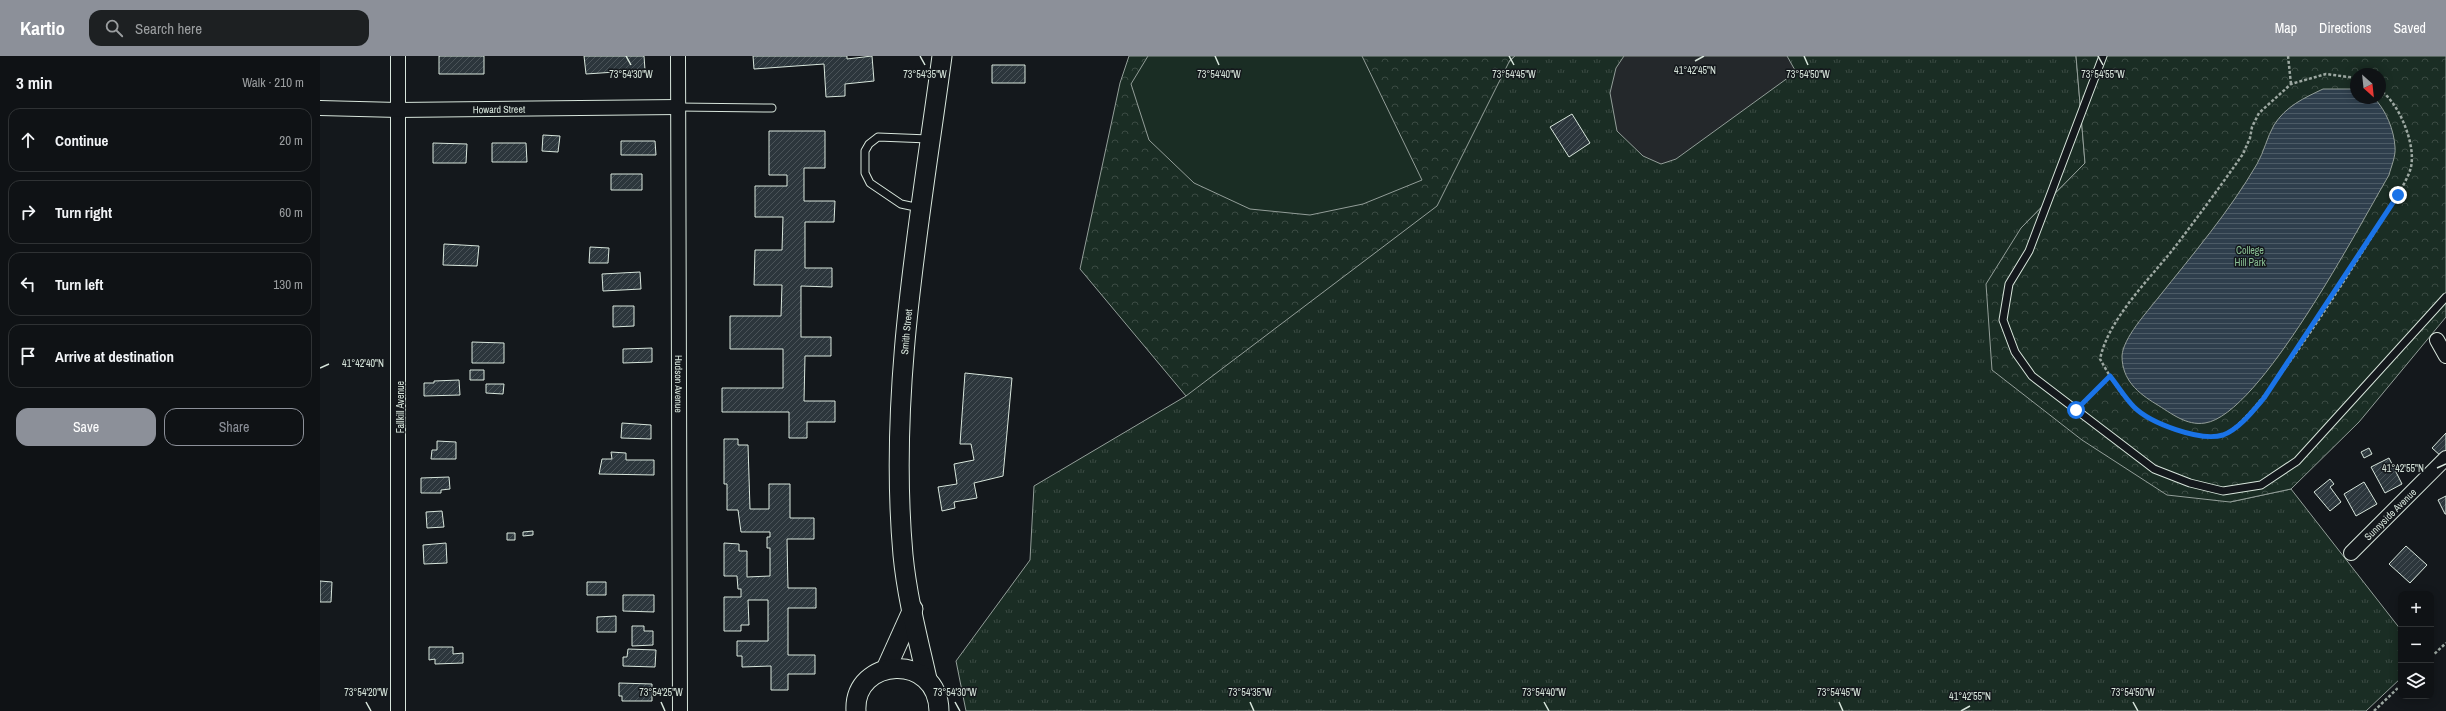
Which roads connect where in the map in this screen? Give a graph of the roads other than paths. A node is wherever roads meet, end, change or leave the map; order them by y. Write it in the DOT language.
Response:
graph roads {
  1 [pos="398,56"];
  2 [pos="678,56"];
  3 [pos="942,56"];
  4 [pos="2102,56"];
  5 [pos="678,107"];
  6 [pos="320,108"];
  7 [pos="772,108"];
  8 [pos="398,110"];
  9 [pos="931,139"];
  10 [pos="921,208"];
  11 [pos="2446,297"];
  12 [pos="2437,340"];
  13 [pos="2446,356"];
  14 [pos="2446,458"];
  15 [pos="2351,553"];
  16 [pos="913,609"];
  17 [pos="886,670"];
  18 [pos="927,679"];
  19 [pos="855,710"];
  20 [pos="398,711"];
  21 [pos="680,711"];
  22 [pos="939,711"];
  1 -- 8 [label="street, Fallkill Avenue"];
  2 -- 5 [label="street, Hudson Avenue"];
  3 -- 9 [label="street, Smith Street"];
  4 -- 11 [label="lane"];
  5 -- 7 [label="lane"];
  5 -- 8 [label="street, Howard Street"];
  5 -- 21 [label="street, Hudson Avenue"];
  6 -- 8 [label="street, Howard Street"];
  8 -- 20 [label="street, Fallkill Avenue"];
  9 -- 10 [label="street, Smith Street"];
  9 -- 10 [label="lane"];
  10 -- 16 [label="street, Smith Street"];
  12 -- 13 [label="street"];
  14 -- 15 [label="street, Sunnyside Avenue"];
  16 -- 17 [label="street"];
  16 -- 18 [label="street, Smith Street"];
  17 -- 18 [label="street"];
  17 -- 19 [label="street"];
  18 -- 22 [label="street"];
}
